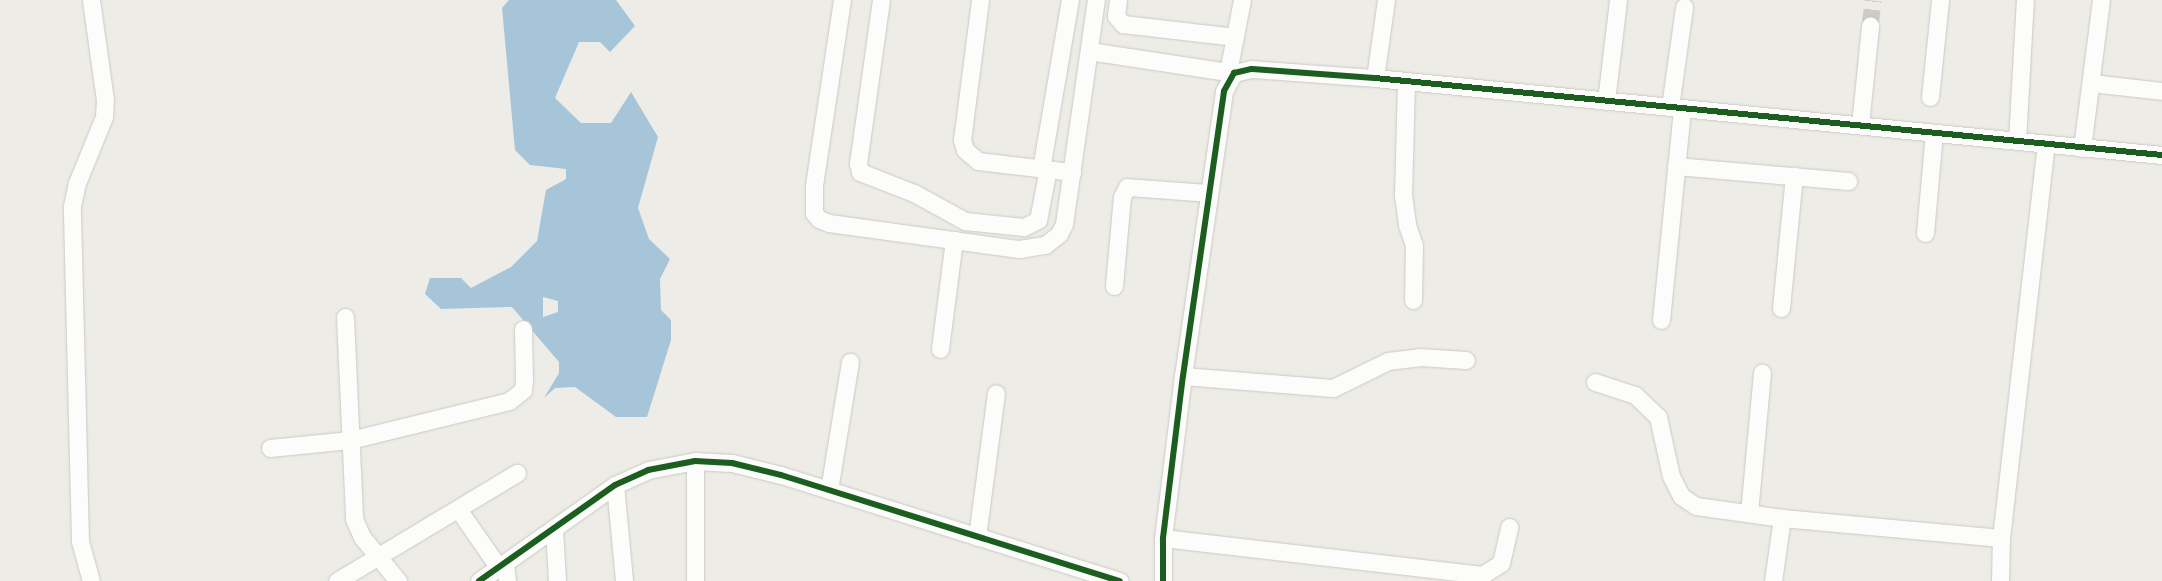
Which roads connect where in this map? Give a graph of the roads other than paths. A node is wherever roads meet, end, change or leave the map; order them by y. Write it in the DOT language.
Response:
graph roads {
  1 [pos="91,0"];
  2 [pos="842,0"];
  3 [pos="881,0"];
  4 [pos="980,0"];
  5 [pos="1070,0"];
  6 [pos="1096,0"];
  7 [pos="1118,0"];
  8 [pos="1242,0"];
  9 [pos="1386,0"];
  10 [pos="1618,0"];
  11 [pos="1940,0"];
  12 [pos="2025,0"];
  13 [pos="2101,0"];
  14 [pos="1684,7"];
  15 [pos="1870,26"];
  16 [pos="1235,37"];
  17 [pos="1089,51"];
  18 [pos="1231,72"];
  19 [pos="1375,78"];
  20 [pos="1406,81"];
  21 [pos="2091,83"];
  22 [pos="2162,91"];
  23 [pos="1930,97"];
  24 [pos="1606,101"];
  25 [pos="1676,108"];
  26 [pos="1860,125"];
  27 [pos="1934,133"];
  28 [pos="2017,141"];
  29 [pos="2046,144"];
  30 [pos="2082,148"];
  31 [pos="2162,155"];
  32 [pos="1676,166"];
  33 [pos="1044,169"];
  34 [pos="1072,172"];
  35 [pos="1794,176"];
  36 [pos="1848,180"];
  37 [pos="1209,194"];
  38 [pos="1925,233"];
  39 [pos="954,240"];
  40 [pos="1114,286"];
  41 [pos="1413,300"];
  42 [pos="1781,308"];
  43 [pos="344,317"];
  44 [pos="1661,320"];
  45 [pos="523,329"];
  46 [pos="940,349"];
  47 [pos="1466,360"];
  48 [pos="850,362"];
  49 [pos="1762,372"];
  50 [pos="1183,376"];
  51 [pos="1595,382"];
  52 [pos="996,393"];
  53 [pos="350,440"];
  54 [pos="270,448"];
  55 [pos="695,461"];
  56 [pos="516,473"];
  57 [pos="615,485"];
  58 [pos="829,490"];
  59 [pos="458,509"];
  60 [pos="1749,513"];
  61 [pos="1782,518"];
  62 [pos="1509,527"];
  63 [pos="554,529"];
  64 [pos="977,537"];
  65 [pos="1162,538"];
  66 [pos="2001,538"];
  67 [pos="378,557"];
  68 [pos="504,571"];
  69 [pos="91,581"];
  70 [pos="337,581"];
  71 [pos="398,581"];
  72 [pos="479,581"];
  73 [pos="557,581"];
  74 [pos="624,581"];
  75 [pos="695,581"];
  76 [pos="1120,581"];
  77 [pos="1163,581"];
  78 [pos="1773,581"];
  79 [pos="2000,581"];
  1 -- 69 [label="street"];
  2 -- 39 [label="street"];
  3 -- 33 [label="street"];
  4 -- 33 [label="street"];
  5 -- 33 [label="street"];
  6 -- 17 [label="street"];
  7 -- 16 [label="street"];
  8 -- 16 [label="street"];
  9 -- 19 [label="street"];
  10 -- 24 [label="street"];
  11 -- 23 [label="street"];
  12 -- 28 [label="street"];
  13 -- 21 [label="street"];
  14 -- 25 [label="street"];
  15 -- 26 [label="street"];
  16 -- 18 [label="street"];
  17 -- 18 [label="street"];
  17 -- 34 [label="street"];
  18 -- 19 [label="street"];
  18 -- 37 [label="street"];
  19 -- 20 [label="street"];
  20 -- 24 [label="street"];
  20 -- 41 [label="street"];
  21 -- 22 [label="street"];
  21 -- 30 [label="street"];
  24 -- 25 [label="street"];
  25 -- 26 [label="street"];
  25 -- 32 [label="street"];
  26 -- 27 [label="street"];
  27 -- 28 [label="street"];
  27 -- 38 [label="street"];
  28 -- 29 [label="street"];
  29 -- 30 [label="street"];
  29 -- 66 [label="street"];
  30 -- 31 [label="street"];
  32 -- 35 [label="street"];
  32 -- 44 [label="street"];
  33 -- 34 [label="street"];
  34 -- 39 [label="street"];
  35 -- 36 [label="street"];
  35 -- 42 [label="street"];
  37 -- 40 [label="street"];
  37 -- 50 [label="street"];
  39 -- 46 [label="street"];
  43 -- 53 [label="street"];
  45 -- 53 [label="street"];
  47 -- 50 [label="street"];
  48 -- 58 [label="street"];
  49 -- 60 [label="street"];
  50 -- 65 [label="street"];
  51 -- 60 [label="street"];
  52 -- 64 [label="street"];
  53 -- 54 [label="street"];
  53 -- 67 [label="street"];
  55 -- 57 [label="street"];
  55 -- 58 [label="street"];
  55 -- 75 [label="street"];
  56 -- 59 [label="street"];
  57 -- 63 [label="street"];
  57 -- 74 [label="street"];
  58 -- 64 [label="street"];
  59 -- 67 [label="street"];
  59 -- 68 [label="street"];
  60 -- 61 [label="street"];
  61 -- 66 [label="street"];
  61 -- 78 [label="street"];
  62 -- 65 [label="street"];
  63 -- 68 [label="street"];
  63 -- 73 [label="street"];
  64 -- 76 [label="street"];
  65 -- 77 [label="street"];
  66 -- 79 [label="street"];
  67 -- 70 [label="street"];
  67 -- 71 [label="street"];
  68 -- 72 [label="street"];
}
